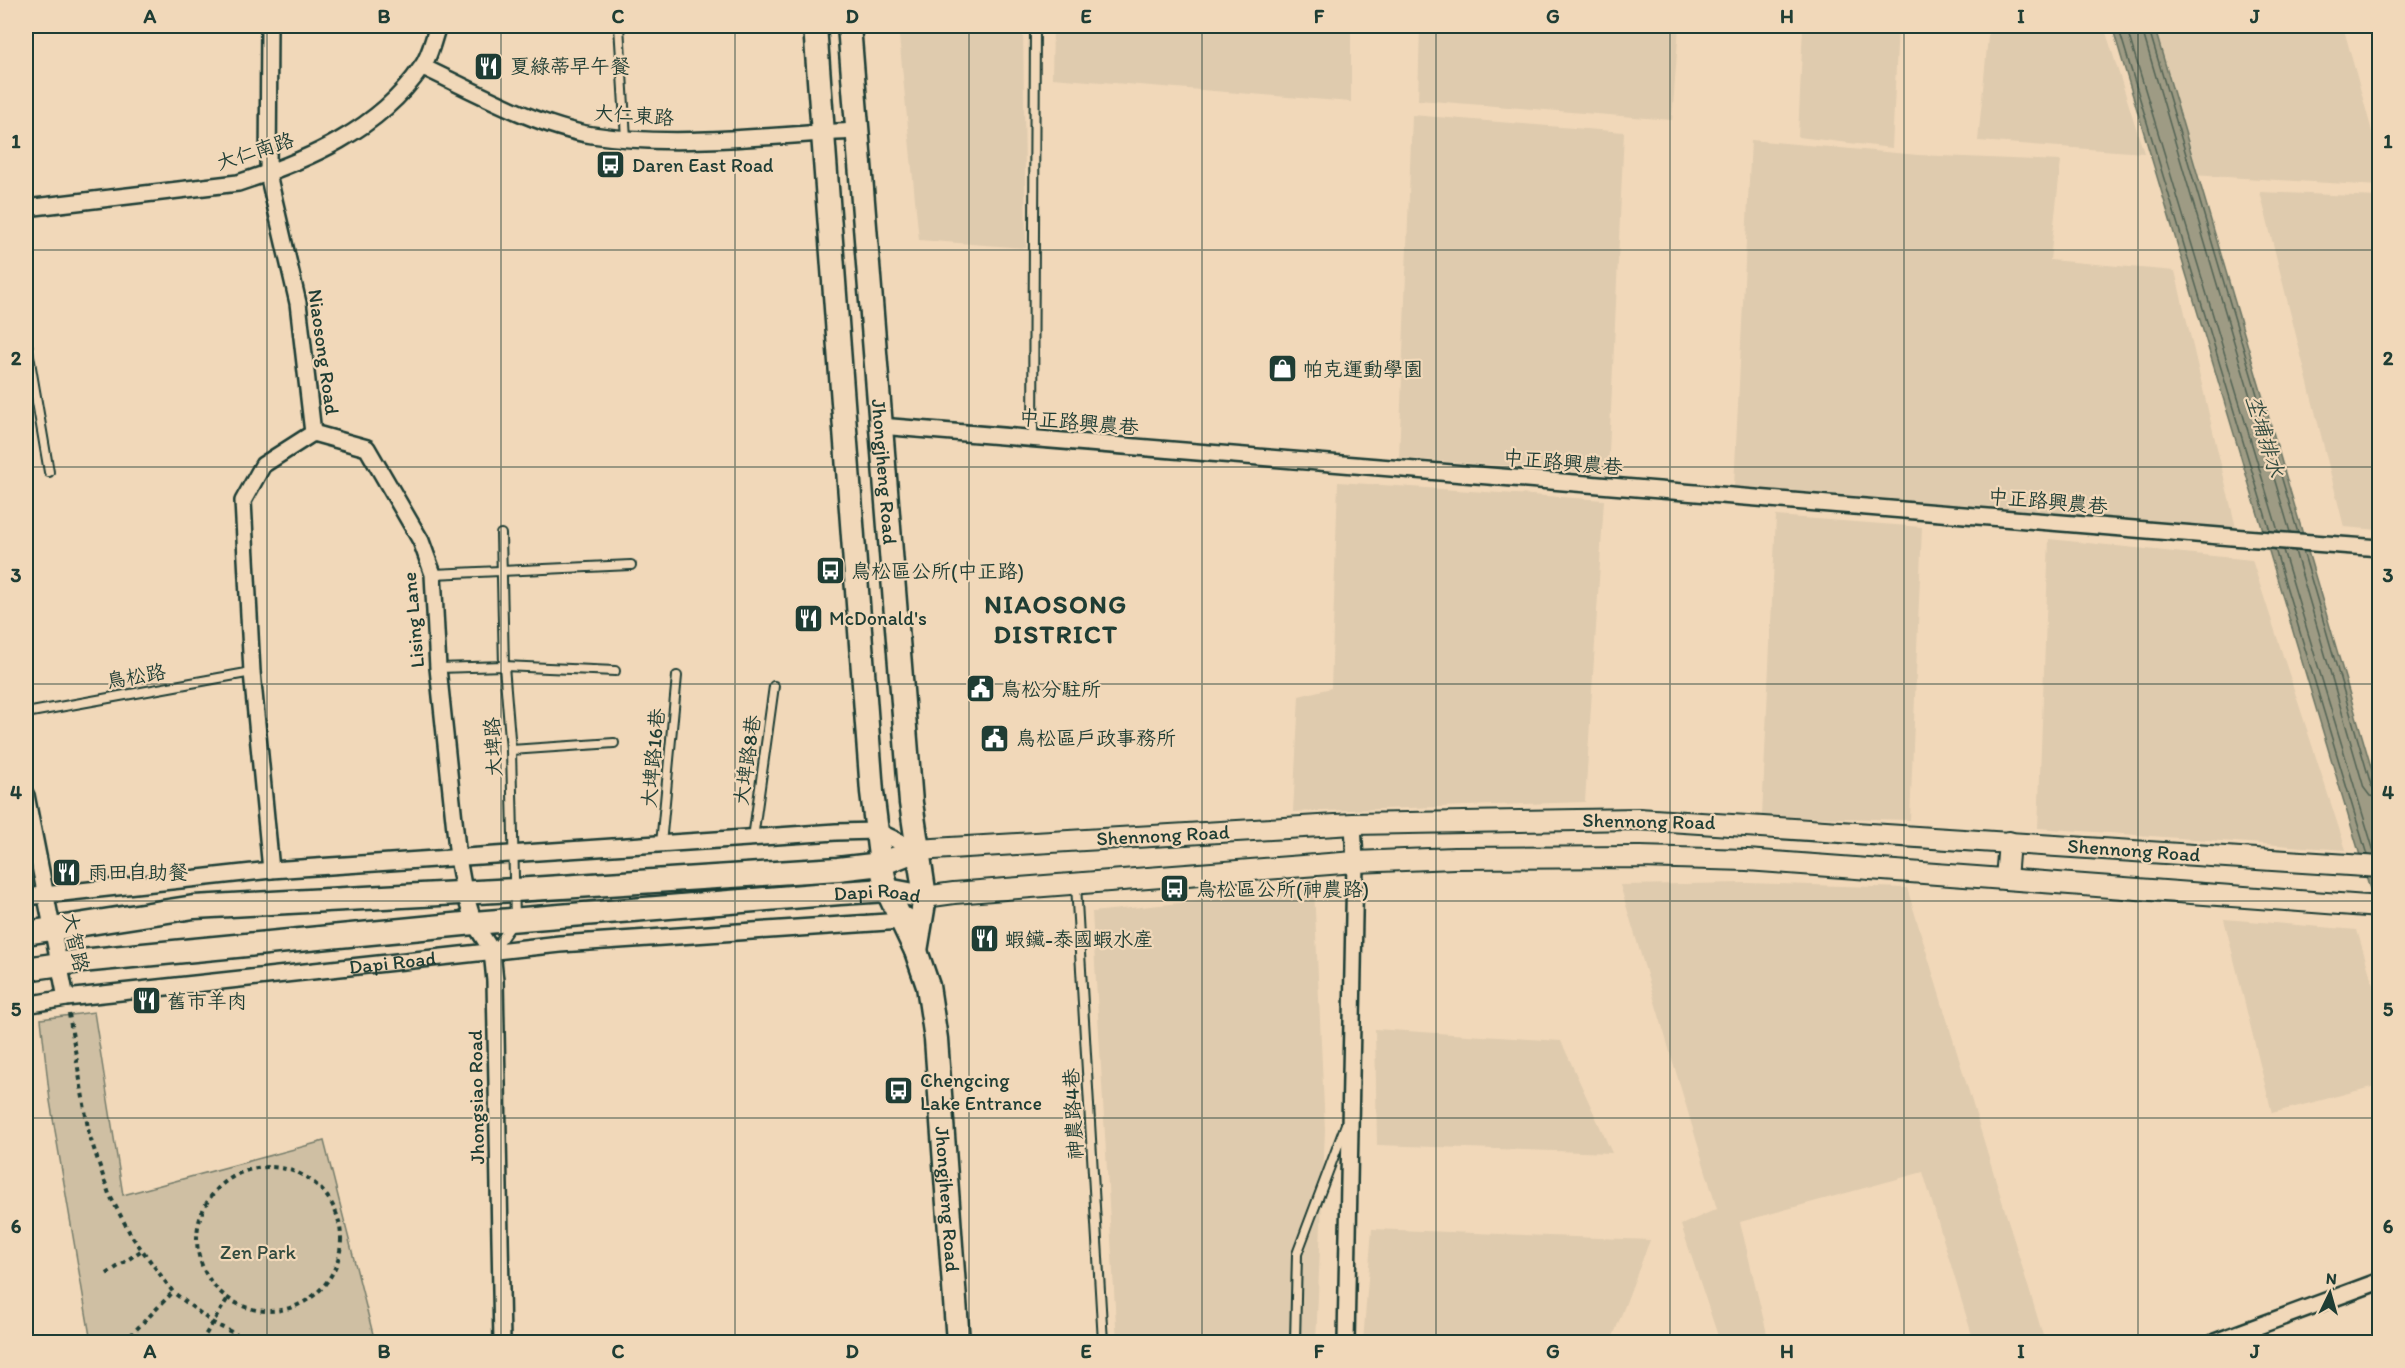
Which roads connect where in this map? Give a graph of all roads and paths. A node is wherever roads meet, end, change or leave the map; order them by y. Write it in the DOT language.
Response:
graph roads {
  1 [pos="268,26"];
  2 [pos="438,26"];
  3 [pos="619,26"];
  4 [pos="815,26"];
  5 [pos="849,26"];
  6 [pos="1035,26"];
  7 [pos="423,67"];
  8 [pos="856,131"];
  9 [pos="822,133"];
  10 [pos="626,138"];
  11 [pos="268,174"];
  12 [pos="26,208"];
  13 [pos="26,338"];
  14 [pos="880,426"];
  15 [pos="313,434"];
  16 [pos="1033,440"];
  17 [pos="49,472"];
  18 [pos="501,534"];
  19 [pos="2379,548"];
  20 [pos="631,565"];
  21 [pos="502,571"];
  22 [pos="433,574"];
  23 [pos="504,666"];
  24 [pos="438,668"];
  25 [pos="615,671"];
  26 [pos="252,672"];
  27 [pos="677,676"];
  28 [pos="774,686"];
  29 [pos="26,713"];
  30 [pos="614,743"];
  31 [pos="511,750"];
  32 [pos="26,795"];
  33 [pos="1353,824"];
  34 [pos="877,831"];
  35 [pos="753,838"];
  36 [pos="2009,842"];
  37 [pos="661,844"];
  38 [pos="917,850"];
  39 [pos="514,854"];
  40 [pos="458,858"];
  41 [pos="1355,862"];
  42 [pos="881,864"];
  43 [pos="2379,867"];
  44 [pos="271,870"];
  45 [pos="2006,879"];
  46 [pos="1076,884"];
  47 [pos="515,890"];
  48 [pos="887,890"];
  49 [pos="464,891"];
  50 [pos="44,894"];
  51 [pos="26,897"];
  52 [pos="925,897"];
  53 [pos="2379,907"];
  54 [pos="515,920"];
  55 [pos="902,921"];
  56 [pos="474,923"];
  57 [pos="51,929"];
  58 [pos="26,933"];
  59 [pos="492,951"];
  60 [pos="916,951"];
  61 [pos="59,964"];
  62 [pos="26,969"];
  63 [pos="66,998"];
  64 [pos="26,1005"];
  65 [pos="1350,1111"];
  66 [pos="142,1250"];
  67 [pos="107,1274"];
  68 [pos="2379,1281"];
  69 [pos="172,1292"];
  70 [pos="228,1298"];
  71 [pos="213,1323"];
  72 [pos="124,1342"];
  73 [pos="153,1342"];
  74 [pos="191,1342"];
  75 [pos="201,1342"];
  76 [pos="252,1342"];
  77 [pos="502,1342"];
  78 [pos="957,1342"];
  79 [pos="1103,1342"];
  80 [pos="1295,1342"];
  81 [pos="1346,1342"];
  82 [pos="2215,1342"];
  1 -- 11 [label="street, Niaosong Road"];
  2 -- 7 [label="street, 大仁南路"];
  3 -- 10 [label="lane"];
  4 -- 9 [label="main road, Jhongjheng Road"];
  5 -- 8 [label="main road, Jhongjheng Road"];
  6 -- 16 [label="lane"];
  7 -- 10 [label="street, 大仁東路"];
  7 -- 11 [label="street, 大仁南路"];
  8 -- 9 [label="street, 大仁東路"];
  8 -- 14 [label="main road, Jhongjheng Road"];
  9 -- 10 [label="street, 大仁東路"];
  9 -- 34 [label="main road, Jhongjheng Road"];
  11 -- 12 [label="street, 大仁南路"];
  11 -- 15 [label="street, Niaosong Road"];
  13 -- 17 [label="lane"];
  14 -- 16 [label="street, 中正路興農巷"];
  14 -- 38 [label="main road, Jhongjheng Road"];
  15 -- 22 [label="street, Lising Lane"];
  15 -- 26 [label="street, Niaosong Road"];
  16 -- 19 [label="street, 中正路興農巷"];
  18 -- 21 [label="lane, 大埤路"];
  20 -- 21 [label="lane"];
  21 -- 22 [label="lane"];
  21 -- 23 [label="lane, 大埤路"];
  22 -- 24 [label="street, Lising Lane"];
  23 -- 24 [label="lane"];
  23 -- 25 [label="lane"];
  23 -- 31 [label="lane, 大埤路"];
  24 -- 40 [label="street, Lising Lane"];
  26 -- 29 [label="lane, 鳥松路"];
  26 -- 44 [label="street, Niaosong Road"];
  27 -- 37 [label="lane, 大埤路16巷"];
  28 -- 35 [label="lane, 大埤路8巷"];
  30 -- 31 [label="lane"];
  31 -- 39 [label="lane, 大埤路"];
  32 -- 50 [label="street, 大智路"];
  33 -- 36 [label="street, Shennong Road"];
  33 -- 38 [label="street, Shennong Road"];
  33 -- 41 [label="street"];
  34 -- 35 [label="street"];
  34 -- 38 [label="street"];
  34 -- 42 [label="main road, Jhongjheng Road"];
  35 -- 37 [label="street"];
  36 -- 43 [label="street, Shennong Road"];
  36 -- 45 [label="street"];
  37 -- 39 [label="street"];
  38 -- 42 [label="main road, Dapi Road"];
  38 -- 52 [label="main road, Jhongjheng Road"];
  39 -- 40 [label="street"];
  39 -- 47 [label="lane, 大埤路"];
  40 -- 44 [label="street"];
  40 -- 49 [label="street"];
  41 -- 45 [label="street, Shennong Road"];
  41 -- 46 [label="street, Shennong Road"];
  41 -- 65 [label="street"];
  42 -- 47 [label="main road, Dapi Road"];
  42 -- 48 [label="main road, Jhongjheng Road"];
  44 -- 50 [label="street"];
  45 -- 53 [label="street, Shennong Road"];
  46 -- 52 [label="street, Shennong Road"];
  46 -- 79 [label="lane, 神農路4巷"];
  47 -- 49 [label="main road, Dapi Road"];
  47 -- 54 [label="lane, 大埤路"];
  48 -- 52 [label="main road, Dapi Road"];
  48 -- 54 [label="main road, Dapi Road"];
  48 -- 55 [label="main road, Jhongjheng Road"];
  49 -- 56 [label="street"];
  49 -- 57 [label="main road, Dapi Road"];
  50 -- 51 [label="street"];
  50 -- 57 [label="street, 大智路"];
  52 -- 55 [label="street, Dapi Road"];
  52 -- 60 [label="main road, Jhongjheng Road"];
  54 -- 56 [label="main road, Dapi Road"];
  54 -- 59 [label="lane"];
  55 -- 59 [label="street, Dapi Road"];
  55 -- 60 [label="main road, Jhongjheng Road"];
  56 -- 59 [label="street"];
  56 -- 61 [label="main road, Dapi Road"];
  57 -- 58 [label="main road, Dapi Road"];
  57 -- 61 [label="street, 大智路"];
  59 -- 63 [label="street, Dapi Road"];
  59 -- 77 [label="street, Jhongsiao Road"];
  60 -- 78 [label="main road, Jhongjheng Road"];
  61 -- 62 [label="main road, Dapi Road"];
  61 -- 63 [label="street, 大智路"];
  63 -- 64 [label="street, Dapi Road"];
  63 -- 66 [label="path"];
  65 -- 80 [label="lane"];
  65 -- 81 [label="street"];
  66 -- 67 [label="path"];
  66 -- 69 [label="path"];
  68 -- 82 [label="street"];
  69 -- 71 [label="path"];
  69 -- 72 [label="path"];
  70 -- 70 [label="path"];
  70 -- 71 [label="path"];
  71 -- 75 [label="path"];
  71 -- 76 [label="path"];
  73 -- 74 [label="path"];
}
